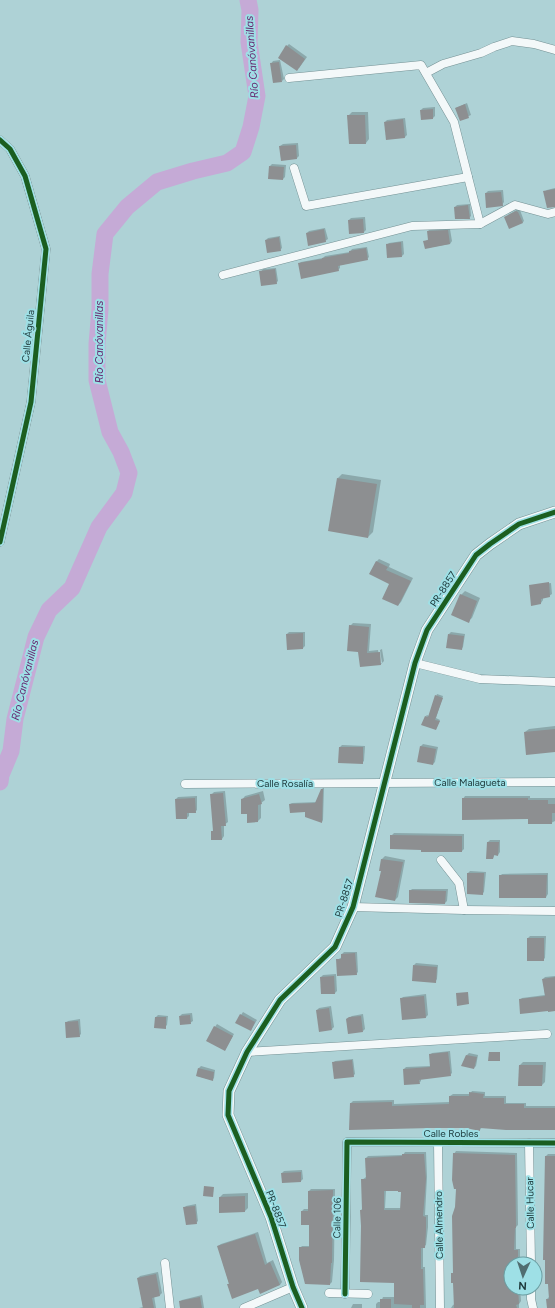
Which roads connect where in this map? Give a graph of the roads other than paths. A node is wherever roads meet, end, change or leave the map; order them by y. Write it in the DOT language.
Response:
graph roads {
  1 [pos="555,50"];
  2 [pos="426,73"];
  3 [pos="289,78"];
  4 [pos="0,140"];
  5 [pos="294,168"];
  6 [pos="468,177"];
  7 [pos="555,212"];
  8 [pos="480,224"];
  9 [pos="223,275"];
  10 [pos="555,512"];
  11 [pos="0,542"];
  12 [pos="415,663"];
  13 [pos="555,682"];
  14 [pos="384,782"];
  15 [pos="555,782"];
  16 [pos="185,784"];
  17 [pos="441,860"];
  18 [pos="353,907"];
  19 [pos="464,910"];
  20 [pos="555,911"];
  21 [pos="547,1034"];
  22 [pos="247,1052"];
  23 [pos="347,1142"];
  24 [pos="438,1142"];
  25 [pos="529,1143"];
  26 [pos="555,1143"];
  27 [pos="531,1256"];
  28 [pos="165,1263"];
  29 [pos="293,1286"];
  30 [pos="330,1293"];
  31 [pos="345,1294"];
  32 [pos="368,1294"];
  33 [pos="531,1296"];
  34 [pos="170,1308"];
  35 [pos="244,1308"];
  36 [pos="302,1308"];
  37 [pos="440,1308"];
  38 [pos="533,1308"];
  1 -- 2 [label="street"];
  2 -- 3 [label="street"];
  2 -- 6 [label="street"];
  4 -- 11 [label="street, Calle Águila"];
  5 -- 6 [label="street"];
  6 -- 8 [label="street"];
  7 -- 8 [label="street"];
  8 -- 9 [label="street"];
  10 -- 12 [label="street, PR-8857 / PR-8857"];
  12 -- 13 [label="street"];
  12 -- 14 [label="street, PR-8857"];
  14 -- 15 [label="street, Calle Malagueta"];
  14 -- 16 [label="street, Calle Rosalía"];
  14 -- 18 [label="street, PR-8857"];
  17 -- 19 [label="street"];
  18 -- 19 [label="street"];
  18 -- 22 [label="street, PR-8857"];
  19 -- 20 [label="street"];
  21 -- 22 [label="street"];
  22 -- 29 [label="street, PR-8857"];
  23 -- 24 [label="street, Calle Robles"];
  23 -- 31 [label="street, Calle 106"];
  24 -- 25 [label="street, Calle Robles"];
  24 -- 37 [label="street, Calle Almendro"];
  25 -- 26 [label="street, Calle Robles"];
  25 -- 27 [label="street, Calle Hucar"];
  28 -- 34 [label="street"];
  29 -- 35 [label="street"];
  29 -- 36 [label="street, PR-8857"];
  30 -- 31 [label="street"];
  31 -- 32 [label="street"];
  33 -- 38 [label="street"];
}
